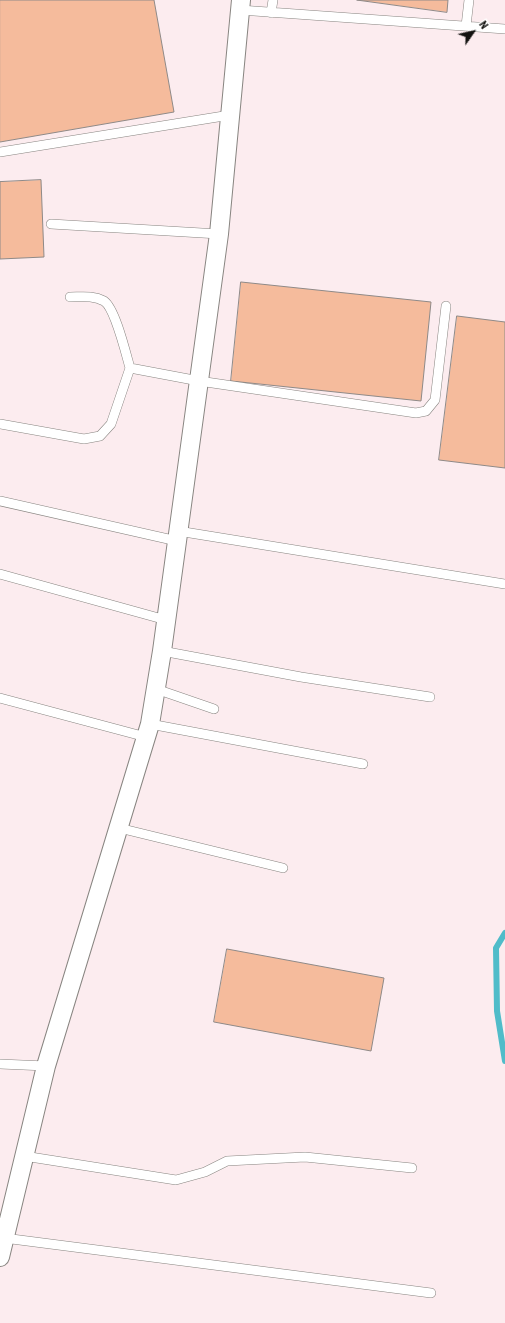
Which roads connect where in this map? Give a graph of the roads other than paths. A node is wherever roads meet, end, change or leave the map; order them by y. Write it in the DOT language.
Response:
graph roads {
  1 [pos="273,0"];
  2 [pos="469,0"];
  3 [pos="241,5"];
  4 [pos="272,13"];
  5 [pos="466,26"];
  6 [pos="505,29"];
  7 [pos="230,115"];
  8 [pos="0,152"];
  9 [pos="51,224"];
  10 [pos="219,234"];
  11 [pos="70,298"];
  12 [pos="446,306"];
  13 [pos="130,368"];
  14 [pos="199,381"];
  15 [pos="0,424"];
  16 [pos="0,501"];
  17 [pos="178,536"];
  18 [pos="0,574"];
  19 [pos="505,584"];
  20 [pos="166,620"];
  21 [pos="162,651"];
  22 [pos="156,689"];
  23 [pos="430,697"];
  24 [pos="0,698"];
  25 [pos="214,709"];
  26 [pos="148,730"];
  27 [pos="363,764"];
  28 [pos="118,828"];
  29 [pos="283,868"];
  30 [pos="0,1064"];
  31 [pos="46,1066"];
  32 [pos="24,1156"];
  33 [pos="412,1168"];
  34 [pos="4,1238"];
  35 [pos="0,1257"];
  36 [pos="431,1293"];
  1 -- 4 [label="lane"];
  2 -- 5 [label="lane"];
  3 -- 4 [label="lane"];
  3 -- 7 [label="street"];
  4 -- 5 [label="lane"];
  5 -- 6 [label="lane"];
  7 -- 8 [label="lane"];
  7 -- 10 [label="street"];
  9 -- 10 [label="lane"];
  10 -- 14 [label="street"];
  11 -- 13 [label="lane"];
  12 -- 14 [label="lane"];
  13 -- 14 [label="lane"];
  13 -- 15 [label="lane"];
  14 -- 17 [label="street"];
  16 -- 17 [label="lane"];
  17 -- 19 [label="lane"];
  17 -- 20 [label="street"];
  18 -- 20 [label="lane"];
  20 -- 21 [label="street"];
  21 -- 22 [label="street"];
  21 -- 23 [label="lane"];
  22 -- 25 [label="lane"];
  22 -- 26 [label="street"];
  24 -- 26 [label="lane"];
  26 -- 27 [label="lane"];
  26 -- 28 [label="street"];
  28 -- 29 [label="lane"];
  28 -- 31 [label="street"];
  30 -- 31 [label="lane"];
  31 -- 32 [label="street"];
  32 -- 33 [label="lane"];
  32 -- 34 [label="street"];
  34 -- 35 [label="street"];
  34 -- 36 [label="lane"];
}
